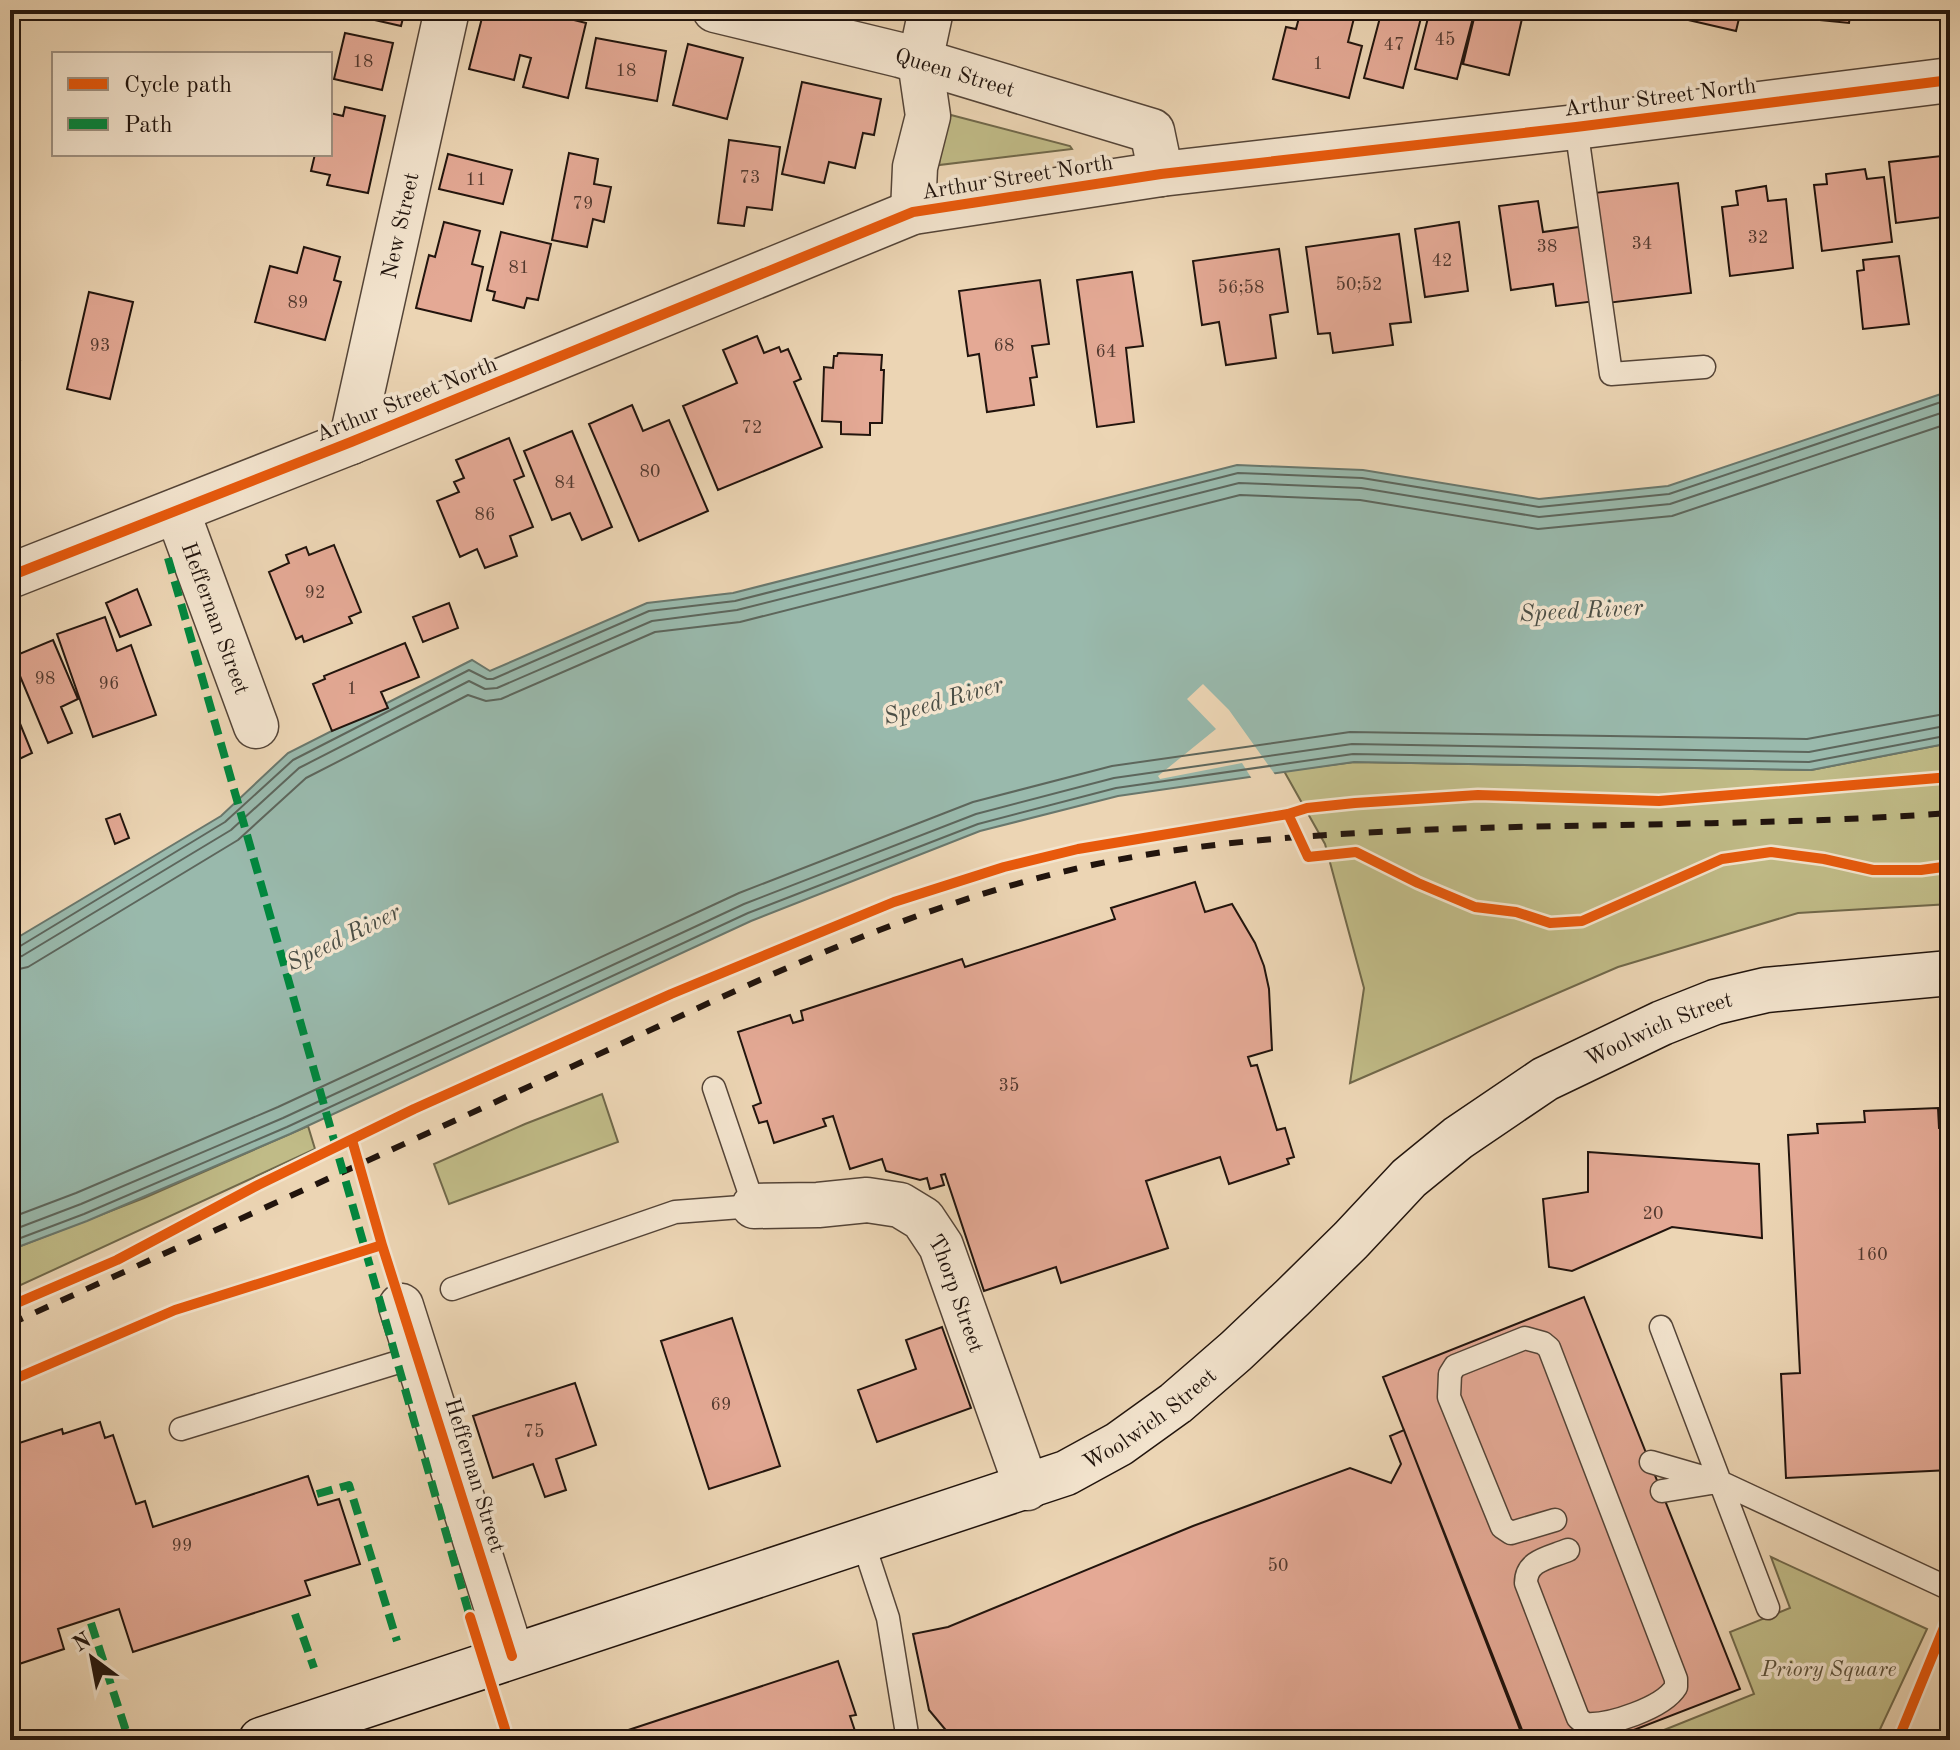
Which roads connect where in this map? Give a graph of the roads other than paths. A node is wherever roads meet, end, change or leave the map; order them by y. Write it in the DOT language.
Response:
graph roads {
  1 [pos="447,10"];
  2 [pos="715,10"];
  3 [pos="931,10"];
  4 [pos="920,61"];
  5 [pos="1950,80"];
  6 [pos="1576,127"];
  7 [pos="1161,174"];
  8 [pos="913,212"];
  9 [pos="1704,367"];
  10 [pos="351,442"];
  11 [pos="177,511"];
  12 [pos="10,576"];
  13 [pos="256,726"];
  14 [pos="1950,973"];
  15 [pos="714,1088"];
  16 [pos="754,1206"];
  17 [pos="452,1289"];
  18 [pos="401,1306"];
  19 [pos="1661,1327"];
  20 [pos="418,1356"];
  21 [pos="181,1429"];
  22 [pos="1651,1462"];
  23 [pos="1720,1482"];
  24 [pos="1027,1488"];
  25 [pos="1662,1491"];
  26 [pos="1555,1520"];
  27 [pos="863,1542"];
  28 [pos="1568,1550"];
  29 [pos="1950,1589"];
  30 [pos="1768,1608"];
  31 [pos="512,1656"];
  32 [pos="261,1740"];
  33 [pos="908,1740"];
  1 -- 10 [label="street, New Street"];
  2 -- 4 [label="street, Queen Street"];
  3 -- 4 [label="street"];
  4 -- 7 [label="street, Queen Street"];
  4 -- 8 [label="street"];
  5 -- 6 [label="street, Arthur Street North"];
  6 -- 7 [label="street, Arthur Street North"];
  6 -- 9 [label="lane"];
  7 -- 8 [label="street, Arthur Street North"];
  8 -- 10 [label="street, Arthur Street North"];
  10 -- 11 [label="street, Arthur Street North"];
  11 -- 12 [label="street, Arthur Street North"];
  11 -- 13 [label="street, Heffernan Street"];
  14 -- 24 [label="street, Woolwich Street"];
  15 -- 16 [label="lane"];
  16 -- 17 [label="lane"];
  16 -- 24 [label="street, Thorp Street"];
  18 -- 20 [label="street, Heffernan Street"];
  19 -- 23 [label="lane"];
  20 -- 21 [label="lane"];
  20 -- 31 [label="street, Heffernan Street"];
  22 -- 23 [label="lane"];
  23 -- 25 [label="lane"];
  23 -- 29 [label="lane"];
  23 -- 30 [label="lane"];
  24 -- 27 [label="street, Woolwich Street"];
  26 -- 28 [label="lane"];
  27 -- 31 [label="street, Woolwich Street"];
  27 -- 33 [label="lane"];
  31 -- 32 [label="street, Woolwich Street"];
}
